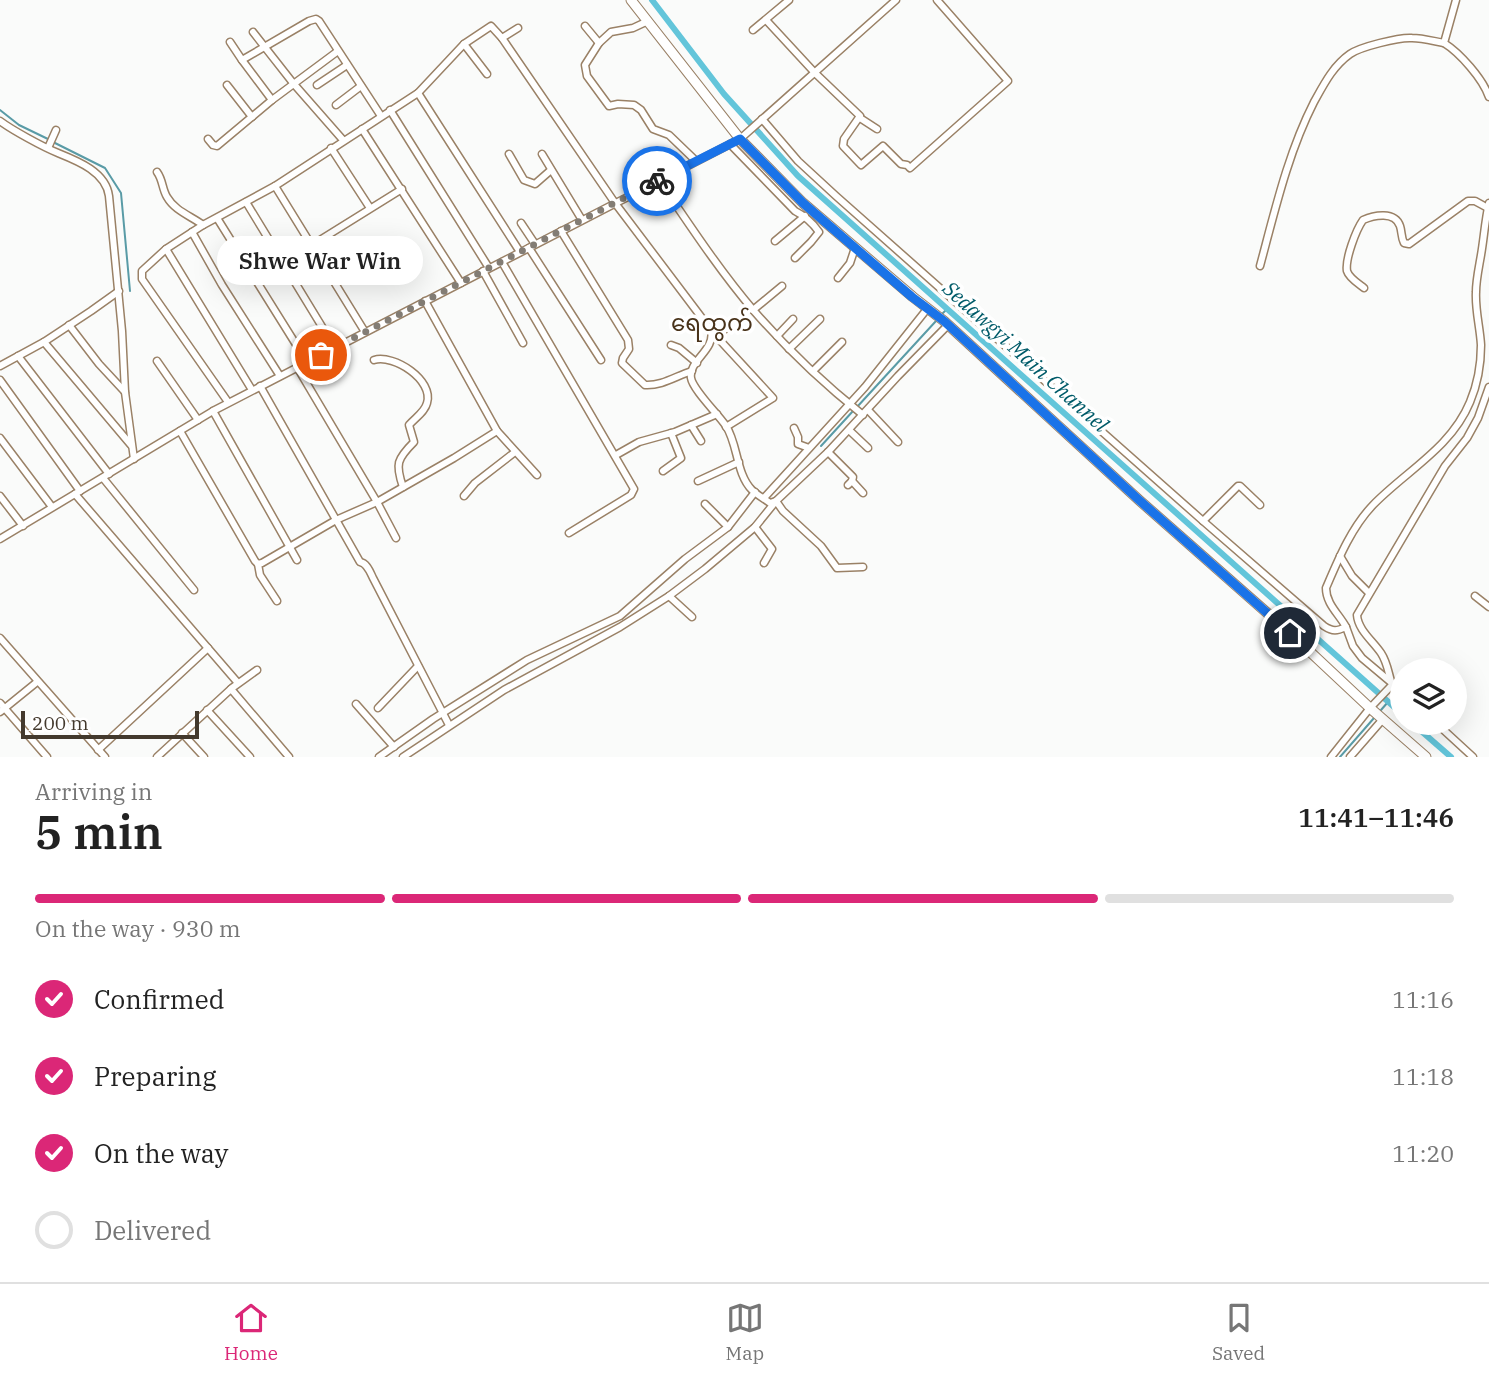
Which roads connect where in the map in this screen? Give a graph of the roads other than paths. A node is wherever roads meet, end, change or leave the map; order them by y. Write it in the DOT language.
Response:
graph roads {
  1 [pos="631,0"];
  2 [pos="789,0"];
  3 [pos="896,0"];
  4 [pos="937,0"];
  5 [pos="1456,0"];
  6 [pos="766,20"];
  7 [pos="648,22"];
  8 [pos="585,26"];
  9 [pos="518,28"];
  10 [pos="753,30"];
  11 [pos="253,32"];
  12 [pos="502,38"];
  13 [pos="230,42"];
  14 [pos="599,43"];
  15 [pos="1444,43"];
  16 [pos="464,44"];
  17 [pos="264,46"];
  18 [pos="338,51"];
  19 [pos="242,60"];
  20 [pos="347,65"];
  21 [pos="815,73"];
  22 [pos="487,74"];
  23 [pos="293,83"];
  24 [pos="227,85"];
  25 [pos="317,85"];
  26 [pos="361,86"];
  27 [pos="418,93"];
  28 [pos="1489,97"];
  29 [pos="272,100"];
  30 [pos="336,105"];
  31 [pos="390,110"];
  32 [pos="252,117"];
  33 [pos="381,117"];
  34 [pos="860,118"];
  35 [pos="761,120"];
  36 [pos="0,121"];
  37 [pos="362,129"];
  38 [pos="877,129"];
  39 [pos="56,130"];
  40 [pos="743,137"];
  41 [pos="208,139"];
  42 [pos="343,140"];
  43 [pos="50,143"];
  44 [pos="730,144"];
  45 [pos="331,148"];
  46 [pos="509,154"];
  47 [pos="542,155"];
  48 [pos="696,161"];
  49 [pos="551,170"];
  50 [pos="157,172"];
  51 [pos="659,180"];
  52 [pos="275,186"];
  53 [pos="402,188"];
  54 [pos="246,202"];
  55 [pos="615,203"];
  56 [pos="803,203"];
  57 [pos="1488,206"];
  58 [pos="370,208"];
  59 [pos="795,211"];
  60 [pos="806,216"];
  61 [pos="217,218"];
  62 [pos="582,220"];
  63 [pos="521,223"];
  64 [pos="203,225"];
  65 [pos="561,231"];
  66 [pos="192,232"];
  67 [pos="775,242"];
  68 [pos="312,245"];
  69 [pos="532,246"];
  70 [pos="855,248"];
  71 [pos="166,249"];
  72 [pos="520,252"];
  73 [pos="795,258"];
  74 [pos="502,262"];
  75 [pos="354,265"];
  76 [pos="1260,266"];
  77 [pos="486,269"];
  78 [pos="330,274"];
  79 [pos="838,278"];
  80 [pos="461,283"];
  81 [pos="782,286"];
  82 [pos="1364,288"];
  83 [pos="118,291"];
  84 [pos="425,301"];
  85 [pos="753,310"];
  86 [pos="931,311"];
  87 [pos="793,319"];
  88 [pos="820,319"];
  89 [pos="946,323"];
  90 [pos="69,325"];
  91 [pos="728,327"];
  92 [pos="365,332"];
  93 [pos="714,335"];
  94 [pos="777,336"];
  95 [pos="44,342"];
  96 [pos="842,342"];
  97 [pos="523,343"];
  98 [pos="671,345"];
  99 [pos="335,348"];
  100 [pos="789,349"];
  101 [pos="18,356"];
  102 [pos="374,360"];
  103 [pos="601,360"];
  104 [pos="158,361"];
  105 [pos="307,362"];
  106 [pos="697,363"];
  107 [pos="0,366"];
  108 [pos="297,367"];
  109 [pos="676,370"];
  110 [pos="813,371"];
  111 [pos="689,372"];
  112 [pos="280,376"];
  113 [pos="0,380"];
  114 [pos="260,386"];
  115 [pos="1489,387"];
  116 [pos="252,390"];
  117 [pos="125,392"];
  118 [pos="228,402"];
  119 [pos="851,405"];
  120 [pos="213,411"];
  121 [pos="864,413"];
  122 [pos="717,414"];
  123 [pos="198,420"];
  124 [pos="691,425"];
  125 [pos="726,427"];
  126 [pos="794,428"];
  127 [pos="180,430"];
  128 [pos="849,430"];
  129 [pos="496,431"];
  130 [pos="671,433"];
  131 [pos="0,438"];
  132 [pos="701,441"];
  133 [pos="898,442"];
  134 [pos="131,445"];
  135 [pos="809,448"];
  136 [pos="868,448"];
  137 [pos="515,452"];
  138 [pos="828,452"];
  139 [pos="616,455"];
  140 [pos="134,458"];
  141 [pos="739,462"];
  142 [pos="663,471"];
  143 [pos="537,475"];
  144 [pos="106,476"];
  145 [pos="698,481"];
  146 [pos="403,487"];
  147 [pos="755,492"];
  148 [pos="78,493"];
  149 [pos="863,493"];
  150 [pos="0,496"];
  151 [pos="464,496"];
  152 [pos="769,500"];
  153 [pos="377,502"];
  154 [pos="705,504"];
  155 [pos="1260,505"];
  156 [pos="52,507"];
  157 [pos="336,520"];
  158 [pos="1203,521"];
  159 [pos="23,526"];
  160 [pos="728,527"];
  161 [pos="755,527"];
  162 [pos="569,533"];
  163 [pos="396,538"];
  164 [pos="0,539"];
  165 [pos="289,547"];
  166 [pos="1340,556"];
  167 [pos="297,560"];
  168 [pos="764,563"];
  169 [pos="258,564"];
  170 [pos="863,567"];
  171 [pos="194,590"];
  172 [pos="1369,593"];
  173 [pos="669,596"];
  174 [pos="1475,596"];
  175 [pos="277,601"];
  176 [pos="1489,607"];
  177 [pos="692,617"];
  178 [pos="1346,627"];
  179 [pos="0,638"];
  180 [pos="208,648"];
  181 [pos="551,649"];
  182 [pos="555,662"];
  183 [pos="418,666"];
  184 [pos="257,670"];
  185 [pos="37,682"];
  186 [pos="238,683"];
  187 [pos="1390,684"];
  188 [pos="231,689"];
  189 [pos="356,704"];
  190 [pos="1371,706"];
  191 [pos="2,708"];
  192 [pos="378,708"];
  193 [pos="207,710"];
  194 [pos="442,714"];
  195 [pos="1383,719"];
  196 [pos="449,725"];
  197 [pos="182,733"];
  198 [pos="1449,735"];
  199 [pos="394,747"];
  200 [pos="98,750"];
  201 [pos="161,756"];
  202 [pos="47,757"];
  203 [pos="105,757"];
  204 [pos="204,757"];
  205 [pos="250,757"];
  206 [pos="289,757"];
  207 [pos="379,757"];
  208 [pos="403,757"];
  209 [pos="1331,757"];
  210 [pos="1350,757"];
  211 [pos="1426,757"];
  212 [pos="1473,757"];
  1 -- 7 [label="street"];
  2 -- 6 [label="street"];
  3 -- 21 [label="street"];
  4 -- 34 [label="street"];
  5 -- 15 [label="street"];
  6 -- 10 [label="street"];
  6 -- 21 [label="street"];
  7 -- 14 [label="street"];
  7 -- 40 [label="street"];
  8 -- 14 [label="street"];
  9 -- 12 [label="street"];
  11 -- 17 [label="street"];
  12 -- 16 [label="street"];
  12 -- 55 [label="street"];
  13 -- 19 [label="street"];
  14 -- 48 [label="street"];
  15 -- 28 [label="street"];
  15 -- 76 [label="street"];
  16 -- 22 [label="street"];
  16 -- 27 [label="street"];
  17 -- 18 [label="street"];
  17 -- 19 [label="street"];
  17 -- 23 [label="street"];
  18 -- 20 [label="street"];
  18 -- 23 [label="street"];
  19 -- 29 [label="street"];
  20 -- 25 [label="street"];
  20 -- 26 [label="street"];
  21 -- 34 [label="street"];
  21 -- 35 [label="street"];
  23 -- 29 [label="street"];
  23 -- 42 [label="street"];
  24 -- 32 [label="street"];
  26 -- 30 [label="street"];
  26 -- 33 [label="street"];
  27 -- 31 [label="street"];
  27 -- 72 [label="street"];
  29 -- 32 [label="street"];
  31 -- 33 [label="street"];
  31 -- 77 [label="street"];
  32 -- 41 [label="street"];
  33 -- 37 [label="street"];
  34 -- 38 [label="street"];
  35 -- 40 [label="street"];
  35 -- 158 [label="street"];
  36 -- 43 [label="street"];
  37 -- 42 [label="street"];
  37 -- 53 [label="street"];
  39 -- 43 [label="street"];
  40 -- 44 [label="street"];
  40 -- 56 [label="street"];
  42 -- 45 [label="street"];
  43 -- 83 [label="street"];
  44 -- 48 [label="street"];
  44 -- 59 [label="street"];
  45 -- 52 [label="street"];
  45 -- 58 [label="street"];
  46 -- 49 [label="street"];
  47 -- 49 [label="street"];
  48 -- 51 [label="street"];
  49 -- 62 [label="street"];
  50 -- 64 [label="street"];
  51 -- 55 [label="street"];
  51 -- 85 [label="street"];
  52 -- 54 [label="street"];
  52 -- 68 [label="street"];
  53 -- 58 [label="street"];
  53 -- 80 [label="street"];
  54 -- 61 [label="street"];
  54 -- 99 [label="street"];
  55 -- 62 [label="street"];
  55 -- 93 [label="street"];
  56 -- 59 [label="street"];
  56 -- 70 [label="street"];
  57 -- 82 [label="street"];
  57 -- 166 [label="street"];
  58 -- 68 [label="street"];
  59 -- 60 [label="street"];
  60 -- 67 [label="street"];
  60 -- 73 [label="street"];
  61 -- 64 [label="street"];
  61 -- 105 [label="street"];
  62 -- 65 [label="street"];
  63 -- 69 [label="street"];
  64 -- 66 [label="street"];
  65 -- 69 [label="street"];
  65 -- 111 [label="street"];
  66 -- 71 [label="street"];
  66 -- 112 [label="street"];
  68 -- 78 [label="street"];
  69 -- 72 [label="street"];
  69 -- 103 [label="street"];
  70 -- 79 [label="street"];
  70 -- 86 [label="street"];
  71 -- 116 [label="street"];
  71 -- 118 [label="street"];
  72 -- 74 [label="street"];
  74 -- 77 [label="street"];
  74 -- 139 [label="street"];
  75 -- 78 [label="street"];
  77 -- 80 [label="street"];
  77 -- 97 [label="street"];
  78 -- 92 [label="street"];
  80 -- 84 [label="street"];
  81 -- 85 [label="street"];
  83 -- 90 [label="street"];
  83 -- 117 [label="street"];
  84 -- 92 [label="street"];
  84 -- 129 [label="street"];
  85 -- 94 [label="street"];
  86 -- 89 [label="street"];
  86 -- 119 [label="street"];
  87 -- 94 [label="street"];
  88 -- 100 [label="street"];
  89 -- 121 [label="street"];
  89 -- 190 [label="street"];
  90 -- 95 [label="street"];
  90 -- 117 [label="street"];
  91 -- 93 [label="street"];
  92 -- 99 [label="street"];
  93 -- 106 [label="street"];
  93 -- 125 [label="street"];
  94 -- 100 [label="street"];
  95 -- 101 [label="street"];
  95 -- 134 [label="street"];
  96 -- 110 [label="street"];
  98 -- 106 [label="street"];
  99 -- 105 [label="street"];
  100 -- 110 [label="street"];
  101 -- 107 [label="street"];
  101 -- 144 [label="street"];
  102 -- 146 [label="street"];
  104 -- 123 [label="street"];
  105 -- 108 [label="street"];
  106 -- 111 [label="street"];
  108 -- 112 [label="street"];
  108 -- 153 [label="street"];
  109 -- 111 [label="street"];
  110 -- 119 [label="street"];
  111 -- 122 [label="street"];
  112 -- 114 [label="street"];
  113 -- 148 [label="street"];
  114 -- 116 [label="street"];
  114 -- 157 [label="street"];
  115 -- 172 [label="street"];
  116 -- 118 [label="street"];
  117 -- 134 [label="street"];
  118 -- 120 [label="street"];
  119 -- 121 [label="street"];
  119 -- 135 [label="street"];
  120 -- 123 [label="street"];
  120 -- 165 [label="street"];
  121 -- 128 [label="street"];
  121 -- 133 [label="street"];
  122 -- 124 [label="street"];
  122 -- 125 [label="street"];
  123 -- 127 [label="street"];
  124 -- 130 [label="street"];
  124 -- 132 [label="street"];
  125 -- 141 [label="street"];
  126 -- 135 [label="street"];
  127 -- 140 [label="street"];
  127 -- 169 [label="street"];
  128 -- 136 [label="street"];
  128 -- 138 [label="street"];
  129 -- 137 [label="street"];
  129 -- 146 [label="street"];
  130 -- 139 [label="street"];
  130 -- 142 [label="street"];
  131 -- 156 [label="street"];
  134 -- 140 [label="street"];
  135 -- 152 [label="street"];
  137 -- 143 [label="street"];
  137 -- 151 [label="street"];
  138 -- 149 [label="street"];
  138 -- 152 [label="street"];
  139 -- 162 [label="street"];
  140 -- 144 [label="street"];
  141 -- 145 [label="street"];
  141 -- 147 [label="street"];
  144 -- 148 [label="street"];
  144 -- 171 [label="street"];
  146 -- 153 [label="street"];
  147 -- 152 [label="street"];
  147 -- 160 [label="street"];
  148 -- 156 [label="street"];
  148 -- 180 [label="street"];
  150 -- 159 [label="street"];
  152 -- 161 [label="street"];
  152 -- 170 [label="street"];
  153 -- 157 [label="street"];
  153 -- 163 [label="street"];
  154 -- 160 [label="street"];
  155 -- 158 [label="street"];
  156 -- 159 [label="street"];
  157 -- 165 [label="street"];
  157 -- 183 [label="street"];
  158 -- 178 [label="street"];
  159 -- 164 [label="street"];
  160 -- 181 [label="street"];
  161 -- 168 [label="street"];
  161 -- 173 [label="street"];
  165 -- 167 [label="street"];
  165 -- 169 [label="street"];
  166 -- 172 [label="street"];
  166 -- 178 [label="street"];
  169 -- 175 [label="street"];
  172 -- 187 [label="street"];
  173 -- 177 [label="street"];
  173 -- 182 [label="street"];
  174 -- 176 [label="street"];
  178 -- 187 [label="street"];
  179 -- 185 [label="street"];
  180 -- 186 [label="street"];
  180 -- 200 [label="street"];
  181 -- 182 [label="street"];
  181 -- 194 [label="street"];
  182 -- 196 [label="street"];
  183 -- 192 [label="street"];
  183 -- 194 [label="street"];
  184 -- 186 [label="street"];
  185 -- 191 [label="street"];
  185 -- 200 [label="street"];
  186 -- 188 [label="street"];
  187 -- 190 [label="street"];
  188 -- 193 [label="street"];
  188 -- 206 [label="street"];
  189 -- 199 [label="street"];
  190 -- 195 [label="street"];
  190 -- 209 [label="street"];
  191 -- 202 [label="street"];
  193 -- 197 [label="street"];
  193 -- 205 [label="street"];
  194 -- 196 [label="street"];
  194 -- 199 [label="street"];
  195 -- 210 [label="street"];
  195 -- 211 [label="street"];
  196 -- 208 [label="street"];
  197 -- 201 [label="street"];
  197 -- 204 [label="street"];
  198 -- 212 [label="street"];
  199 -- 207 [label="street"];
  200 -- 203 [label="street"];
}
